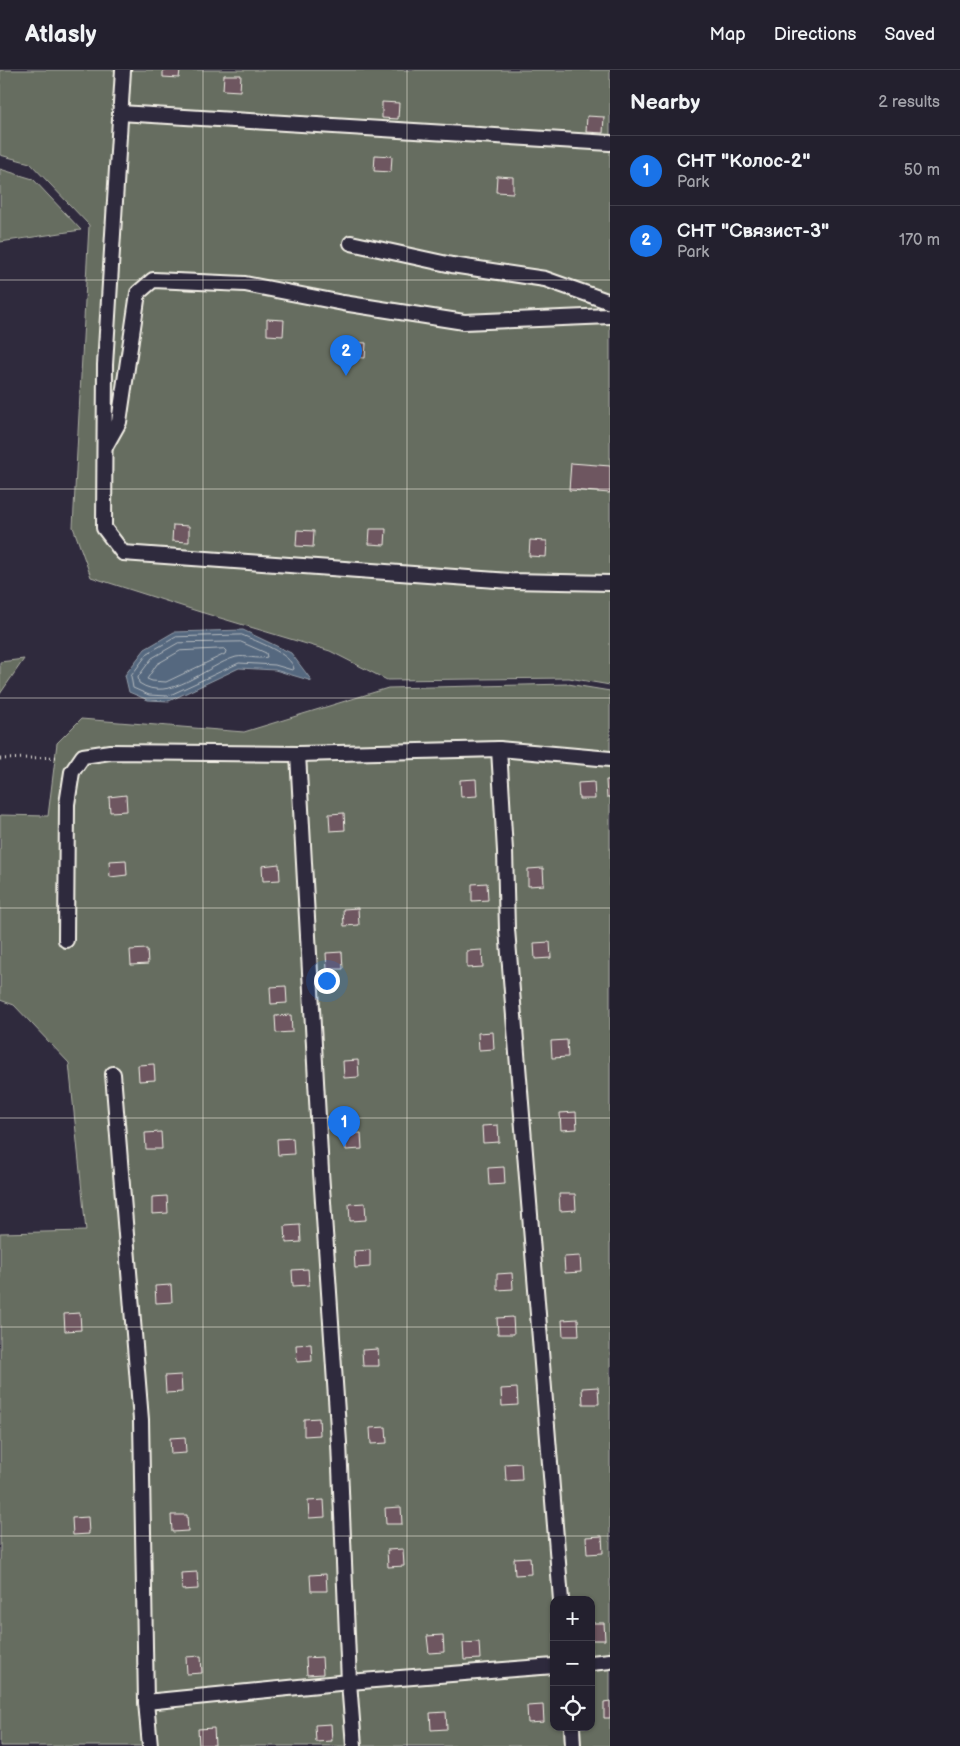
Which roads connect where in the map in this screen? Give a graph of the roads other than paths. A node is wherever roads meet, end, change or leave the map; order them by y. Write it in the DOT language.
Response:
graph roads {
  1 [pos="123,70"];
  2 [pos="120,113"];
  3 [pos="610,143"];
  4 [pos="351,243"];
  5 [pos="610,302"];
  6 [pos="610,316"];
  7 [pos="104,449"];
  8 [pos="610,583"];
  9 [pos="499,749"];
  10 [pos="298,754"];
  11 [pos="610,759"];
  12 [pos="66,940"];
  13 [pos="113,1074"];
  14 [pos="561,1596"];
  15 [pos="610,1661"];
  16 [pos="595,1663"];
  17 [pos="550,1666"];
  18 [pos="349,1682"];
  19 [pos="146,1702"];
  20 [pos="572,1731"];
  21 [pos="150,1746"];
  22 [pos="354,1746"];
  23 [pos="573,1746"];
  1 -- 2 [label="lane"];
  2 -- 3 [label="lane"];
  2 -- 7 [label="lane"];
  4 -- 5 [label="lane"];
  6 -- 7 [label="lane"];
  7 -- 8 [label="lane"];
  9 -- 10 [label="lane"];
  9 -- 11 [label="lane"];
  9 -- 14 [label="lane"];
  10 -- 12 [label="lane"];
  10 -- 18 [label="lane"];
  13 -- 19 [label="lane"];
  15 -- 16 [label="lane"];
  17 -- 18 [label="lane"];
  18 -- 19 [label="lane"];
  18 -- 22 [label="lane"];
  19 -- 21 [label="lane"];
  20 -- 23 [label="lane"];
}
